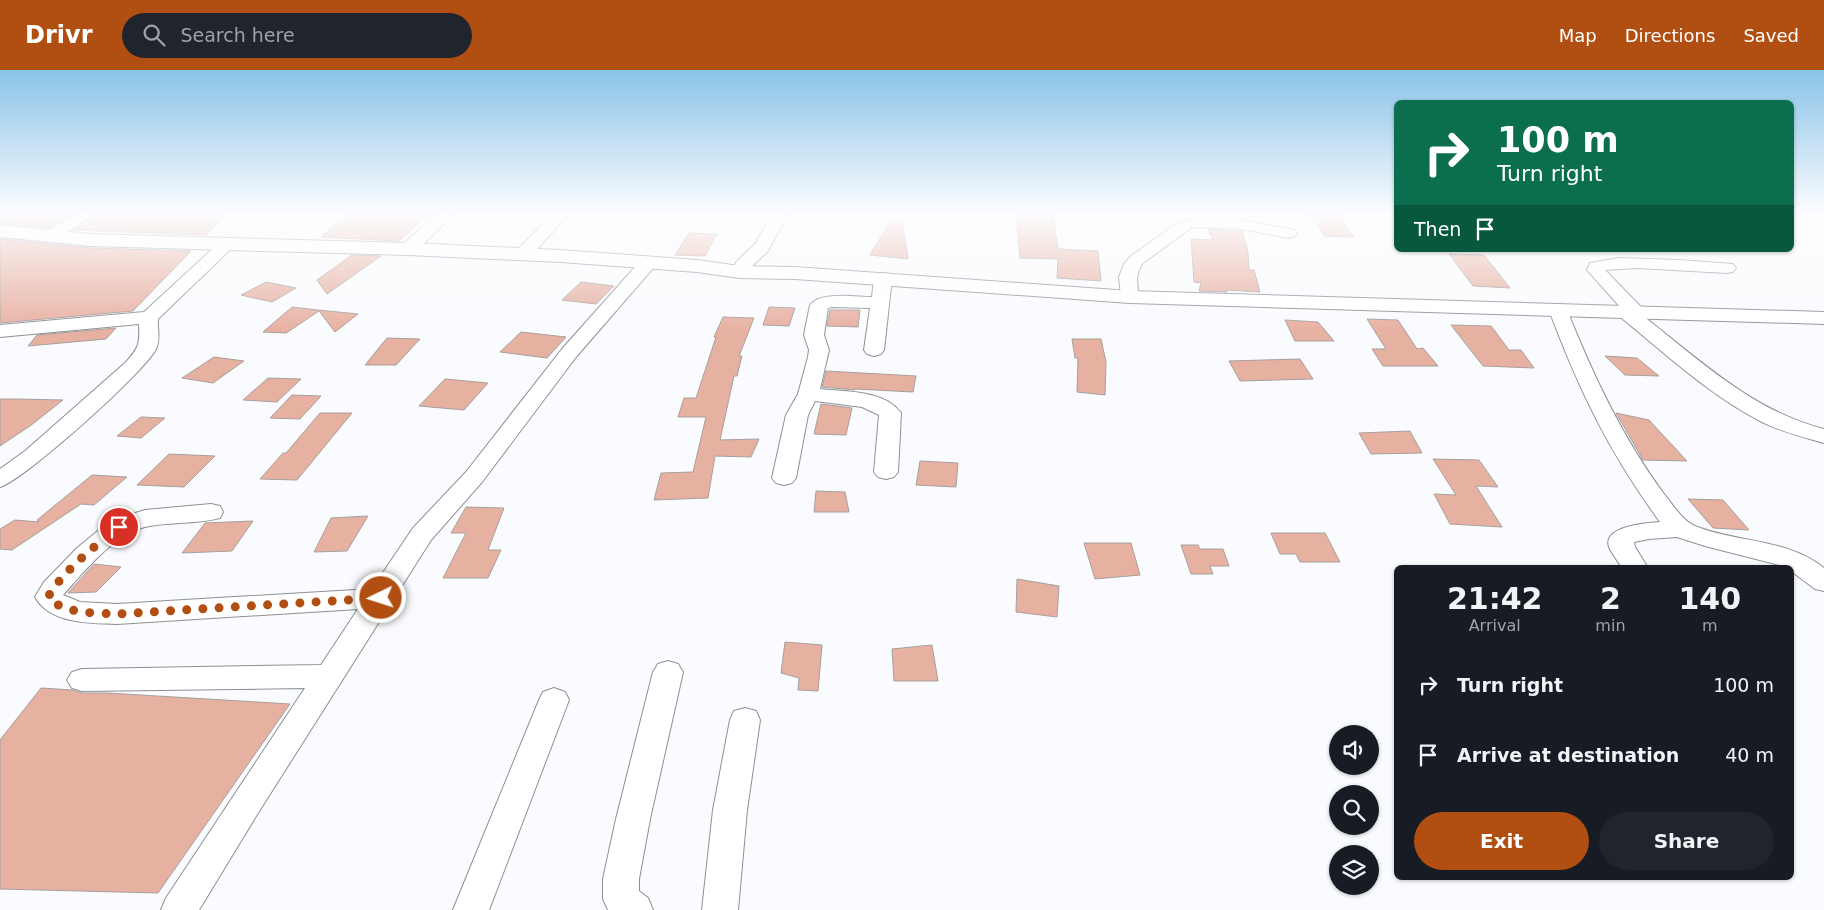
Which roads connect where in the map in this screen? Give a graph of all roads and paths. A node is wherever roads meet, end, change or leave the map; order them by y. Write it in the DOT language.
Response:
graph roads {
  1 [pos="217,253"];
  2 [pos="505,253"];
  3 [pos="757,253"];
  4 [pos="1143,253"];
  5 [pos="1628,253"];
  6 [pos="523,254"];
  7 [pos="650,262"];
  8 [pos="751,264"];
  9 [pos="1636,264"];
  10 [pos="1726,268"];
  11 [pos="883,278"];
  12 [pos="1130,297"];
  13 [pos="879,303"];
  14 [pos="1558,310"];
  15 [pos="1631,312"];
  16 [pos="149,317"];
  17 [pos="1824,318"];
  18 [pos="0,331"];
  19 [pos="874,350"];
  20 [pos="808,394"];
  21 [pos="1824,436"];
  22 [pos="886,472"];
  23 [pos="784,478"];
  24 [pos="0,480"];
  25 [pos="211,512"];
  26 [pos="1682,529"];
  27 [pos="1633,565"];
  28 [pos="1824,582"];
  29 [pos="381,598"];
  30 [pos="668,672"];
  31 [pos="330,676"];
  32 [pos="82,680"];
  33 [pos="554,700"];
  34 [pos="745,720"];
  35 [pos="179,910"];
  36 [pos="470,910"];
  37 [pos="635,910"];
  38 [pos="720,910"];
  1 -- 16 [label="street"];
  2 -- 6 [label="street"];
  3 -- 8 [label="street"];
  4 -- 12 [label="street"];
  5 -- 9 [label="street"];
  6 -- 7 [label="street"];
  7 -- 8 [label="street"];
  7 -- 29 [label="street"];
  8 -- 11 [label="street"];
  9 -- 10 [label="street"];
  9 -- 15 [label="street"];
  11 -- 12 [label="street"];
  11 -- 13 [label="street"];
  12 -- 14 [label="street"];
  13 -- 19 [label="street"];
  13 -- 20 [label="street"];
  14 -- 15 [label="street"];
  14 -- 26 [label="street"];
  15 -- 17 [label="street"];
  15 -- 21 [label="street"];
  16 -- 18 [label="street"];
  16 -- 24 [label="street"];
  20 -- 22 [label="street"];
  20 -- 23 [label="street"];
  25 -- 29 [label="street"];
  26 -- 27 [label="street"];
  26 -- 28 [label="street"];
  29 -- 31 [label="street"];
  30 -- 37 [label="street"];
  31 -- 32 [label="street"];
  31 -- 35 [label="street"];
  33 -- 36 [label="street"];
  34 -- 38 [label="street"];
}
